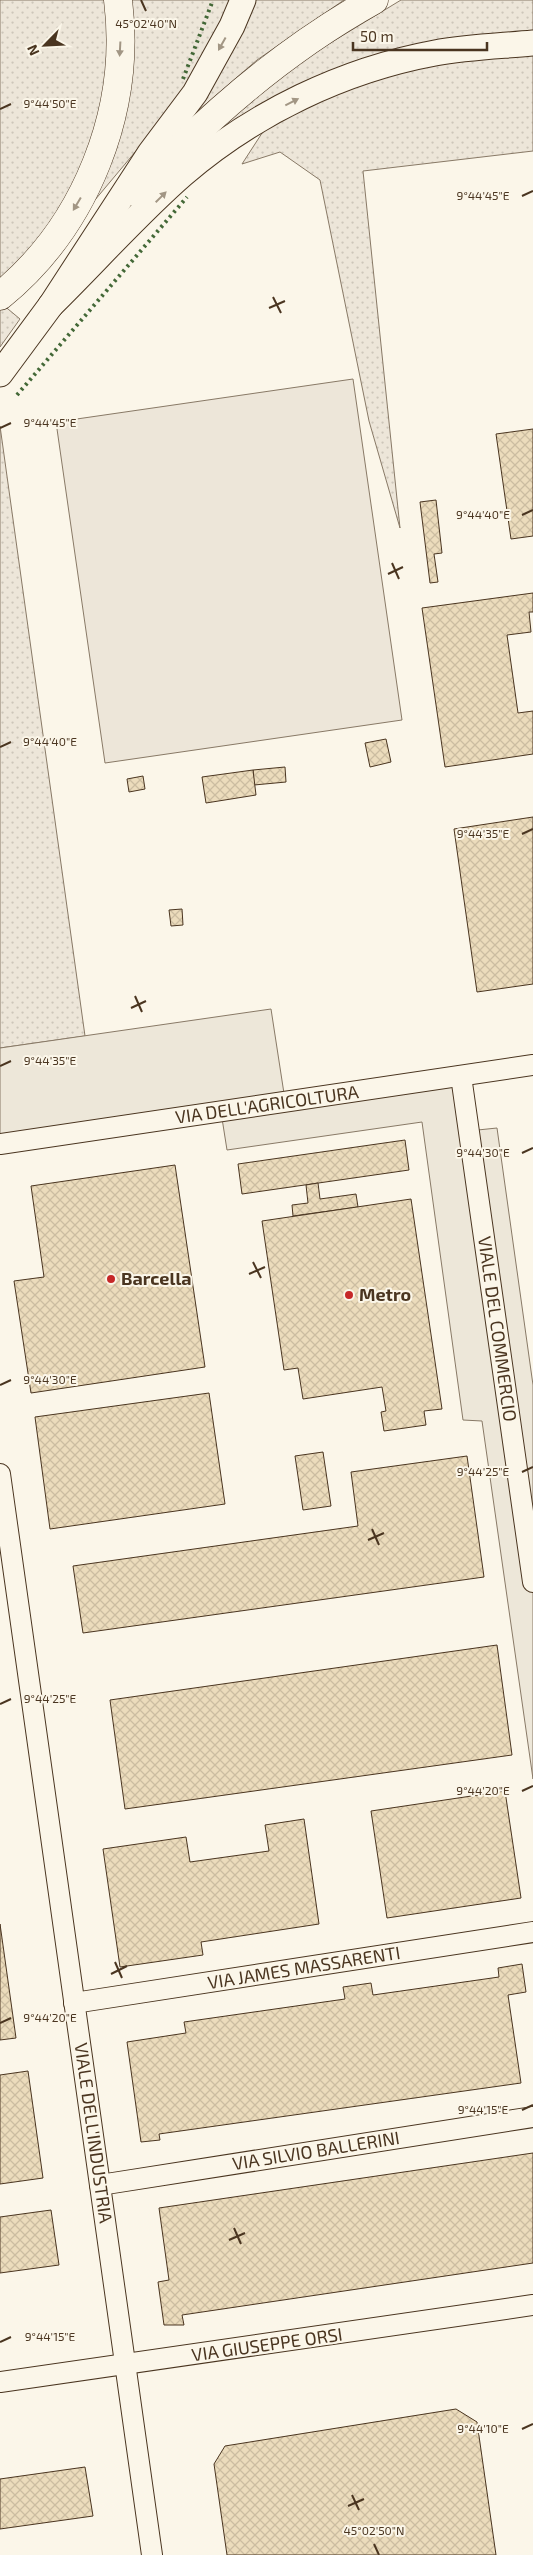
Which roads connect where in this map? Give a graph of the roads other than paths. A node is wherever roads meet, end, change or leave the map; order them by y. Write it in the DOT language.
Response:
graph roads {
  1 [pos="118,0"];
  2 [pos="243,0"];
  3 [pos="374,0"];
  4 [pos="533,43"];
  5 [pos="179,149"];
  6 [pos="0,296"];
  7 [pos="52,305"];
  8 [pos="0,374"];
  9 [pos="533,1066"];
  10 [pos="461,1076"];
  11 [pos="0,1144"];
  12 [pos="0,1474"];
  13 [pos="533,1582"];
  14 [pos="533,1932"];
  15 [pos="74,2003"];
  16 [pos="533,2117"];
  17 [pos="100,2185"];
  18 [pos="533,2305"];
  19 [pos="125,2366"];
  20 [pos="0,2382"];
  21 [pos="152,2555"];
  1 -- 6 [label="highway, one-way"];
  2 -- 7 [label="main road, one-way"];
  3 -- 5 [label="highway"];
  7 -- 4 [label="main road, one-way"];
  5 -- 7 [label="main road"];
  7 -- 8 [label="main road"];
  9 -- 10 [label="street, VIA DELL'AGRICOLTURA"];
  10 -- 11 [label="street, VIA DELL'AGRICOLTURA"];
  10 -- 13 [label="street, VIALE DEL COMMERCIO"];
  12 -- 15 [label="street, VIALE DELL'INDUSTRIA"];
  14 -- 15 [label="street, VIA JAMES MASSARENTI"];
  15 -- 17 [label="street, VIALE DELL'INDUSTRIA"];
  16 -- 17 [label="street, VIA SILVIO BALLERINI"];
  17 -- 19 [label="street, VIALE DELL'INDUSTRIA"];
  18 -- 19 [label="street, VIA GIUSEPPE ORSI"];
  19 -- 20 [label="street, VIA GIUSEPPE ORSI"];
  19 -- 21 [label="street, VIALE DELL'INDUSTRIA"];
}
